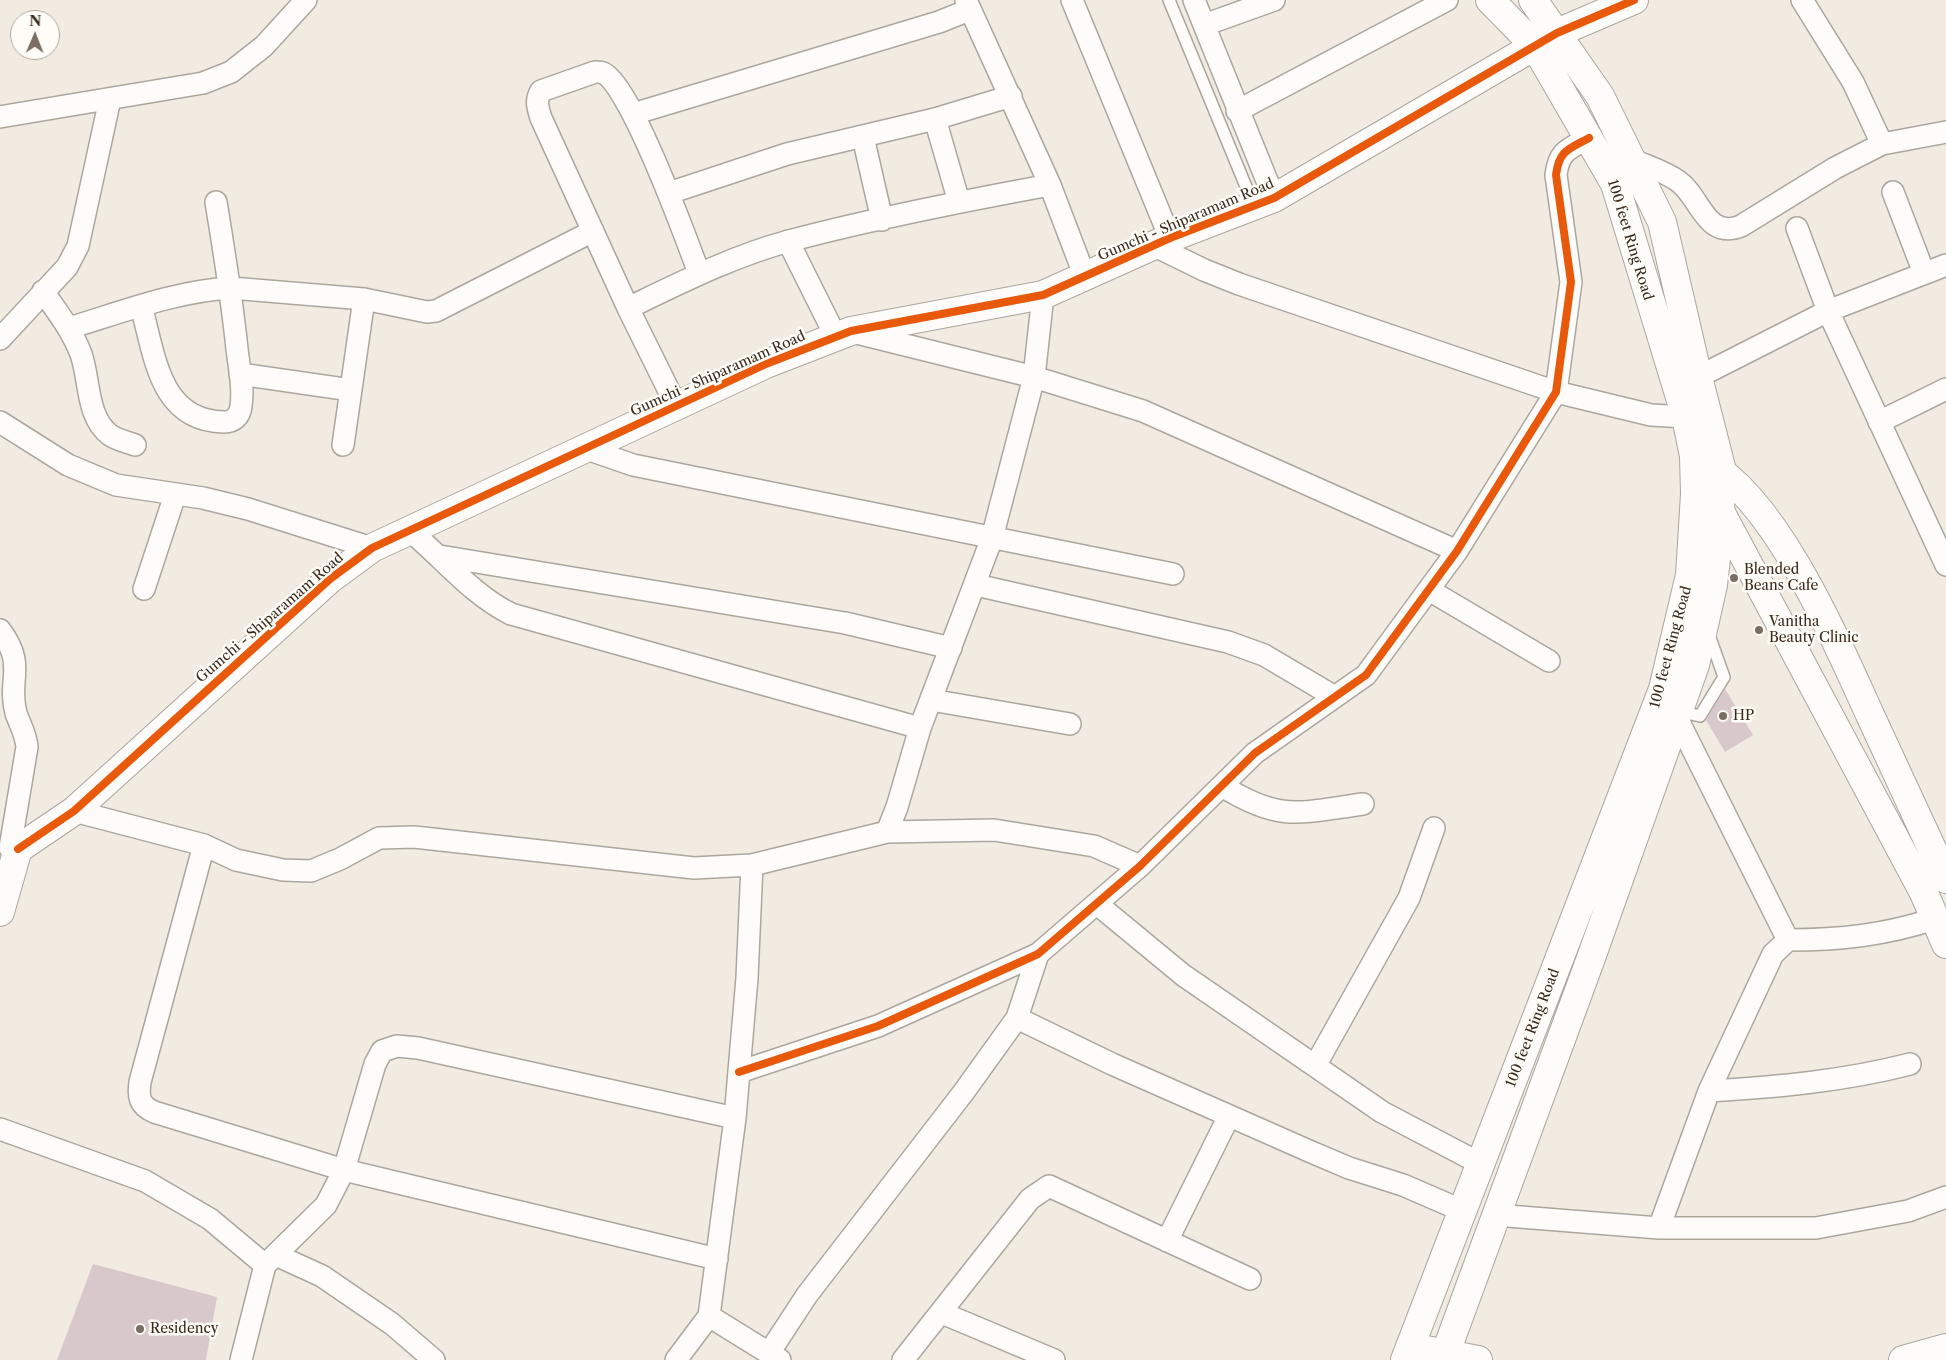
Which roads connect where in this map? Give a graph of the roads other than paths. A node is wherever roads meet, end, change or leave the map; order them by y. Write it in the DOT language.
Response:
graph roads {
  1 [pos="306,0"];
  2 [pos="1072,0"];
  3 [pos="1169,0"];
  4 [pos="1194,0"];
  5 [pos="1274,0"];
  6 [pos="1448,0"];
  7 [pos="1490,0"];
  8 [pos="1533,0"];
  9 [pos="1634,0"];
  10 [pos="1802,0"];
  11 [pos="968,5"];
  12 [pos="1204,25"];
  13 [pos="1546,40"];
  14 [pos="1011,96"];
  15 [pos="110,99"];
  16 [pos="1237,111"];
  17 [pos="633,114"];
  18 [pos="0,117"];
  19 [pos="935,119"];
  20 [pos="1946,132"];
  21 [pos="863,137"];
  22 [pos="1589,138"];
  23 [pos="1882,144"];
  24 [pos="1631,159"];
  25 [pos="1050,185"];
  26 [pos="1893,192"];
  27 [pos="669,193"];
  28 [pos="216,202"];
  29 [pos="959,202"];
  30 [pos="1264,202"];
  31 [pos="882,220"];
  32 [pos="1796,228"];
  33 [pos="593,231"];
  34 [pos="788,241"];
  35 [pos="1163,242"];
  36 [pos="1946,265"];
  37 [pos="1924,273"];
  38 [pos="699,274"];
  39 [pos="1085,277"];
  40 [pos="231,288"];
  41 [pos="43,291"];
  42 [pos="1043,295"];
  43 [pos="364,299"];
  44 [pos="141,306"];
  45 [pos="628,308"];
  46 [pos="1828,310"];
  47 [pos="69,328"];
  48 [pos="843,334"];
  49 [pos="0,339"];
  50 [pos="240,374"];
  51 [pos="1034,377"];
  52 [pos="1698,377"];
  53 [pos="1946,389"];
  54 [pos="351,390"];
  55 [pos="1556,392"];
  56 [pos="676,405"];
  57 [pos="1686,417"];
  58 [pos="0,422"];
  59 [pos="1879,422"];
  60 [pos="135,445"];
  61 [pos="343,445"];
  62 [pos="584,448"];
  63 [pos="1694,456"];
  64 [pos="1722,471"];
  65 [pos="1695,494"];
  66 [pos="175,495"];
  67 [pos="1720,510"];
  68 [pos="408,529"];
  69 [pos="992,538"];
  70 [pos="372,548"];
  71 [pos="1457,551"];
  72 [pos="440,556"];
  73 [pos="1946,565"];
  74 [pos="1173,574"];
  75 [pos="976,585"];
  76 [pos="144,589"];
  77 [pos="1428,590"];
  78 [pos="0,630"];
  79 [pos="951,648"];
  80 [pos="1549,661"];
  81 [pos="1335,697"];
  82 [pos="931,700"];
  83 [pos="1677,713"];
  84 [pos="1070,724"];
  85 [pos="920,728"];
  86 [pos="1222,786"];
  87 [pos="1363,804"];
  88 [pos="74,810"];
  89 [pos="1434,828"];
  90 [pos="887,832"];
  91 [pos="204,845"];
  92 [pos="9,848"];
  93 [pos="752,865"];
  94 [pos="1140,866"];
  95 [pos="1939,884"];
  96 [pos="1097,904"];
  97 [pos="0,912"];
  98 [pos="1934,919"];
  99 [pos="1788,940"];
  100 [pos="1946,944"];
  101 [pos="1038,954"];
  102 [pos="1017,1018"];
  103 [pos="1910,1064"];
  104 [pos="1315,1066"];
  105 [pos="739,1072"];
  106 [pos="1710,1091"];
  107 [pos="1229,1116"];
  108 [pos="735,1118"];
  109 [pos="0,1129"];
  110 [pos="1481,1164"];
  111 [pos="344,1170"];
  112 [pos="1946,1197"];
  113 [pos="1463,1211"];
  114 [pos="1495,1215"];
  115 [pos="1659,1228"];
  116 [pos="1167,1241"];
  117 [pos="717,1259"];
  118 [pos="270,1260"];
  119 [pos="1250,1279"];
  120 [pos="942,1313"];
  121 [pos="710,1316"];
  122 [pos="1946,1348"];
  123 [pos="1407,1354"];
  124 [pos="775,1356"];
  125 [pos="1444,1357"];
  126 [pos="241,1360"];
  127 [pos="434,1360"];
  128 [pos="676,1360"];
  129 [pos="903,1360"];
  130 [pos="1054,1360"];
  131 [pos="1478,1360"];
  132 [pos="1903,1360"];
  1 -- 15 [label="street"];
  2 -- 35 [label="street"];
  3 -- 30 [label="lane"];
  4 -- 12 [label="street"];
  5 -- 12 [label="street"];
  6 -- 16 [label="street"];
  7 -- 13 [label="main road, 100 feet Ring Road"];
  8 -- 13 [label="main road, 100 feet Ring Road"];
  9 -- 13 [label="main road, Gumchi - Shiparamam Road"];
  10 -- 23 [label="street"];
  11 -- 14 [label="street"];
  11 -- 17 [label="street"];
  12 -- 16 [label="street"];
  13 -- 22 [label="main road, 100 feet Ring Road"];
  13 -- 24 [label="main road, 100 feet Ring Road"];
  13 -- 30 [label="main road, Gumchi - Shiparamam Road"];
  14 -- 19 [label="street"];
  14 -- 25 [label="street"];
  15 -- 18 [label="street"];
  15 -- 41 [label="street"];
  16 -- 30 [label="street"];
  17 -- 27 [label="street"];
  17 -- 33 [label="street"];
  19 -- 21 [label="street"];
  19 -- 29 [label="street"];
  20 -- 23 [label="street"];
  21 -- 27 [label="street"];
  21 -- 31 [label="street"];
  22 -- 55 [label="street"];
  22 -- 57 [label="main road, 100 feet Ring Road"];
  23 -- 24 [label="street"];
  24 -- 52 [label="main road, 100 feet Ring Road"];
  25 -- 29 [label="street"];
  25 -- 39 [label="street"];
  26 -- 37 [label="street"];
  27 -- 38 [label="street"];
  28 -- 40 [label="street"];
  29 -- 31 [label="street"];
  30 -- 35 [label="main road, Gumchi - Shiparamam Road"];
  31 -- 34 [label="street"];
  32 -- 46 [label="street"];
  33 -- 43 [label="street"];
  33 -- 45 [label="street"];
  34 -- 38 [label="street"];
  34 -- 48 [label="street"];
  35 -- 39 [label="main road, Gumchi - Shiparamam Road"];
  35 -- 55 [label="street"];
  36 -- 37 [label="street"];
  37 -- 46 [label="street"];
  38 -- 45 [label="street"];
  39 -- 42 [label="main road, Gumchi - Shiparamam Road"];
  40 -- 43 [label="street"];
  40 -- 44 [label="street"];
  40 -- 50 [label="street"];
  41 -- 47 [label="street"];
  41 -- 49 [label="street"];
  42 -- 48 [label="main road, Gumchi - Shiparamam Road"];
  42 -- 51 [label="street"];
  43 -- 54 [label="street"];
  44 -- 47 [label="street"];
  44 -- 50 [label="street"];
  45 -- 56 [label="street"];
  46 -- 52 [label="street"];
  46 -- 59 [label="street"];
  47 -- 60 [label="street"];
  48 -- 51 [label="street"];
  48 -- 56 [label="main road, Gumchi - Shiparamam Road"];
  50 -- 54 [label="street"];
  51 -- 69 [label="street"];
  51 -- 71 [label="street"];
  52 -- 64 [label="main road, 100 feet Ring Road"];
  53 -- 59 [label="street"];
  54 -- 61 [label="street"];
  55 -- 57 [label="street"];
  55 -- 71 [label="street"];
  56 -- 62 [label="main road, Gumchi - Shiparamam Road"];
  57 -- 63 [label="main road, 100 feet Ring Road"];
  58 -- 66 [label="street"];
  59 -- 73 [label="street"];
  62 -- 68 [label="main road, Gumchi - Shiparamam Road"];
  62 -- 69 [label="street"];
  63 -- 64 [label="main road"];
  63 -- 65 [label="main road, 100 feet Ring Road"];
  64 -- 67 [label="main road, 100 feet Ring Road"];
  64 -- 95 [label="main road"];
  65 -- 67 [label="main road"];
  65 -- 110 [label="main road, 100 feet Ring Road"];
  66 -- 70 [label="street"];
  66 -- 76 [label="street"];
  67 -- 83 [label="main road, 100 feet Ring Road"];
  67 -- 95 [label="main road"];
  68 -- 70 [label="main road, Gumchi - Shiparamam Road"];
  68 -- 72 [label="street"];
  69 -- 74 [label="street"];
  69 -- 75 [label="street"];
  70 -- 88 [label="main road, Gumchi - Shiparamam Road"];
  71 -- 77 [label="street"];
  72 -- 79 [label="street"];
  72 -- 85 [label="street"];
  75 -- 79 [label="street"];
  75 -- 81 [label="street"];
  77 -- 80 [label="street"];
  77 -- 81 [label="street"];
  78 -- 92 [label="street"];
  79 -- 82 [label="street"];
  81 -- 86 [label="street"];
  82 -- 84 [label="street"];
  82 -- 85 [label="street"];
  83 -- 99 [label="street"];
  83 -- 114 [label="main road, 100 feet Ring Road"];
  85 -- 90 [label="street"];
  86 -- 87 [label="street"];
  86 -- 94 [label="street"];
  88 -- 91 [label="street"];
  88 -- 92 [label="main road, Gumchi - Shiparamam Road"];
  89 -- 104 [label="street"];
  90 -- 93 [label="street"];
  90 -- 94 [label="street"];
  91 -- 93 [label="street"];
  91 -- 111 [label="street"];
  92 -- 97 [label="main road"];
  93 -- 105 [label="street"];
  94 -- 96 [label="street"];
  95 -- 98 [label="main road"];
  96 -- 101 [label="street"];
  96 -- 104 [label="street"];
  98 -- 99 [label="street"];
  98 -- 100 [label="main road"];
  99 -- 106 [label="street"];
  101 -- 102 [label="street"];
  101 -- 105 [label="street"];
  102 -- 107 [label="street"];
  102 -- 124 [label="street"];
  103 -- 106 [label="street"];
  104 -- 110 [label="street"];
  105 -- 108 [label="street"];
  106 -- 115 [label="street"];
  107 -- 113 [label="street"];
  107 -- 116 [label="street"];
  108 -- 111 [label="street"];
  108 -- 117 [label="street"];
  109 -- 118 [label="street"];
  110 -- 113 [label="main road, 100 feet Ring Road"];
  111 -- 117 [label="street"];
  111 -- 118 [label="street"];
  112 -- 115 [label="street"];
  113 -- 123 [label="main road, 100 feet Ring Road"];
  114 -- 115 [label="street"];
  114 -- 125 [label="main road, 100 feet Ring Road"];
  116 -- 119 [label="street"];
  116 -- 120 [label="street"];
  117 -- 121 [label="street"];
  118 -- 126 [label="street"];
  118 -- 127 [label="street"];
  120 -- 129 [label="street"];
  120 -- 130 [label="street"];
  121 -- 124 [label="street"];
  121 -- 128 [label="street"];
  122 -- 132 [label="main road"];
  123 -- 125 [label="main road"];
  125 -- 131 [label="main road"];
}
